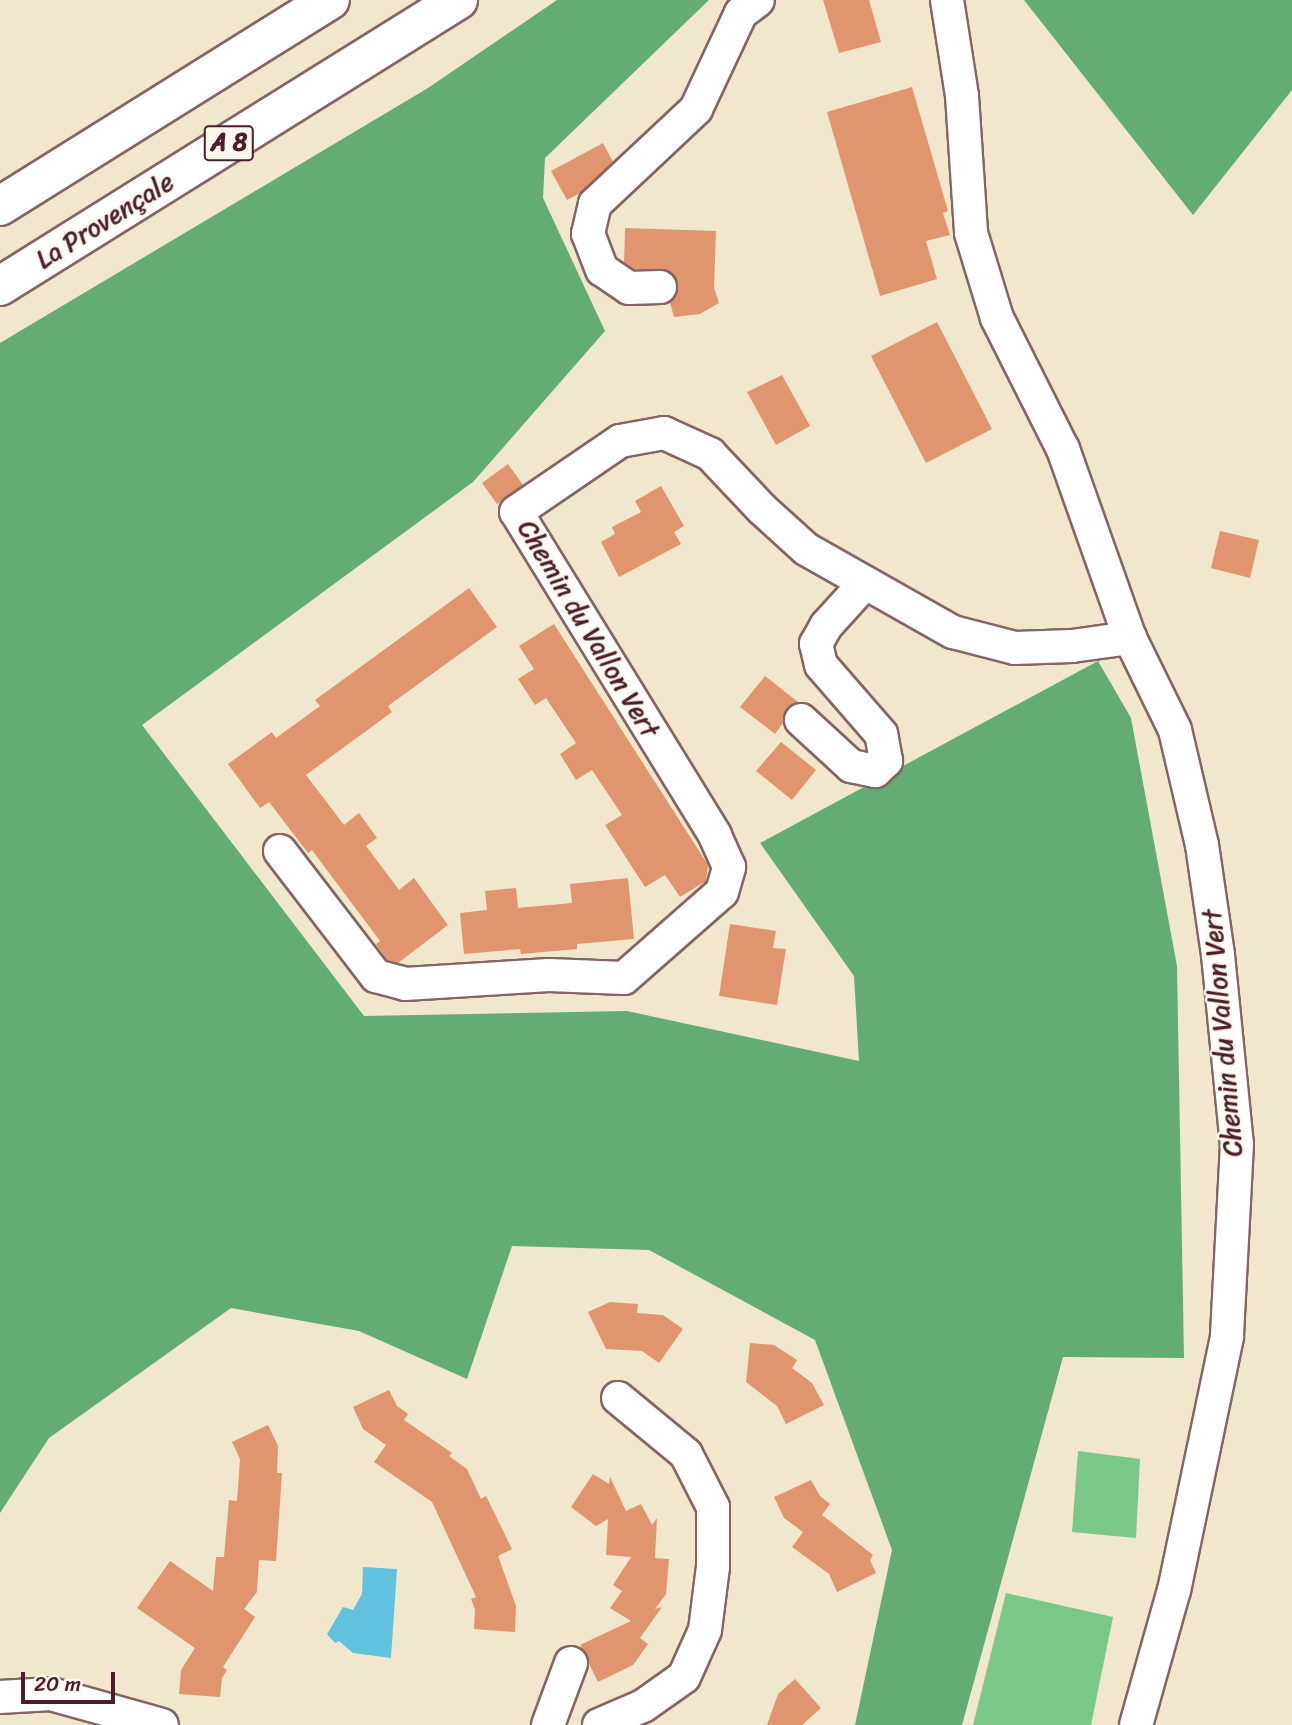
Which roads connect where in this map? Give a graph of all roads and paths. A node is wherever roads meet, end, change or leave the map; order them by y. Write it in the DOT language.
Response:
graph roads {
  1 [pos="330,0"];
  2 [pos="458,0"];
  3 [pos="758,0"];
  4 [pos="947,0"];
  5 [pos="0,206"];
  6 [pos="0,286"];
  7 [pos="660,287"];
  8 [pos="865,583"];
  9 [pos="1130,638"];
  10 [pos="801,720"];
  11 [pos="280,851"];
  12 [pos="618,1398"];
  13 [pos="571,1663"];
  14 [pos="0,1696"];
  15 [pos="162,1725"];
  16 [pos="548,1725"];
  17 [pos="599,1725"];
  18 [pos="1136,1725"];
  1 -- 5 [label="highway, A 8"];
  2 -- 6 [label="highway, La Provençale / A 8"];
  3 -- 7 [label="street"];
  4 -- 9 [label="street, Chemin du Vallon Vert"];
  8 -- 9 [label="street, Chemin du Vallon Vert"];
  8 -- 10 [label="street"];
  8 -- 11 [label="street, Chemin du Vallon Vert"];
  9 -- 18 [label="street, Chemin du Vallon Vert"];
  12 -- 17 [label="street"];
  13 -- 16 [label="street"];
  14 -- 15 [label="street"];
}
